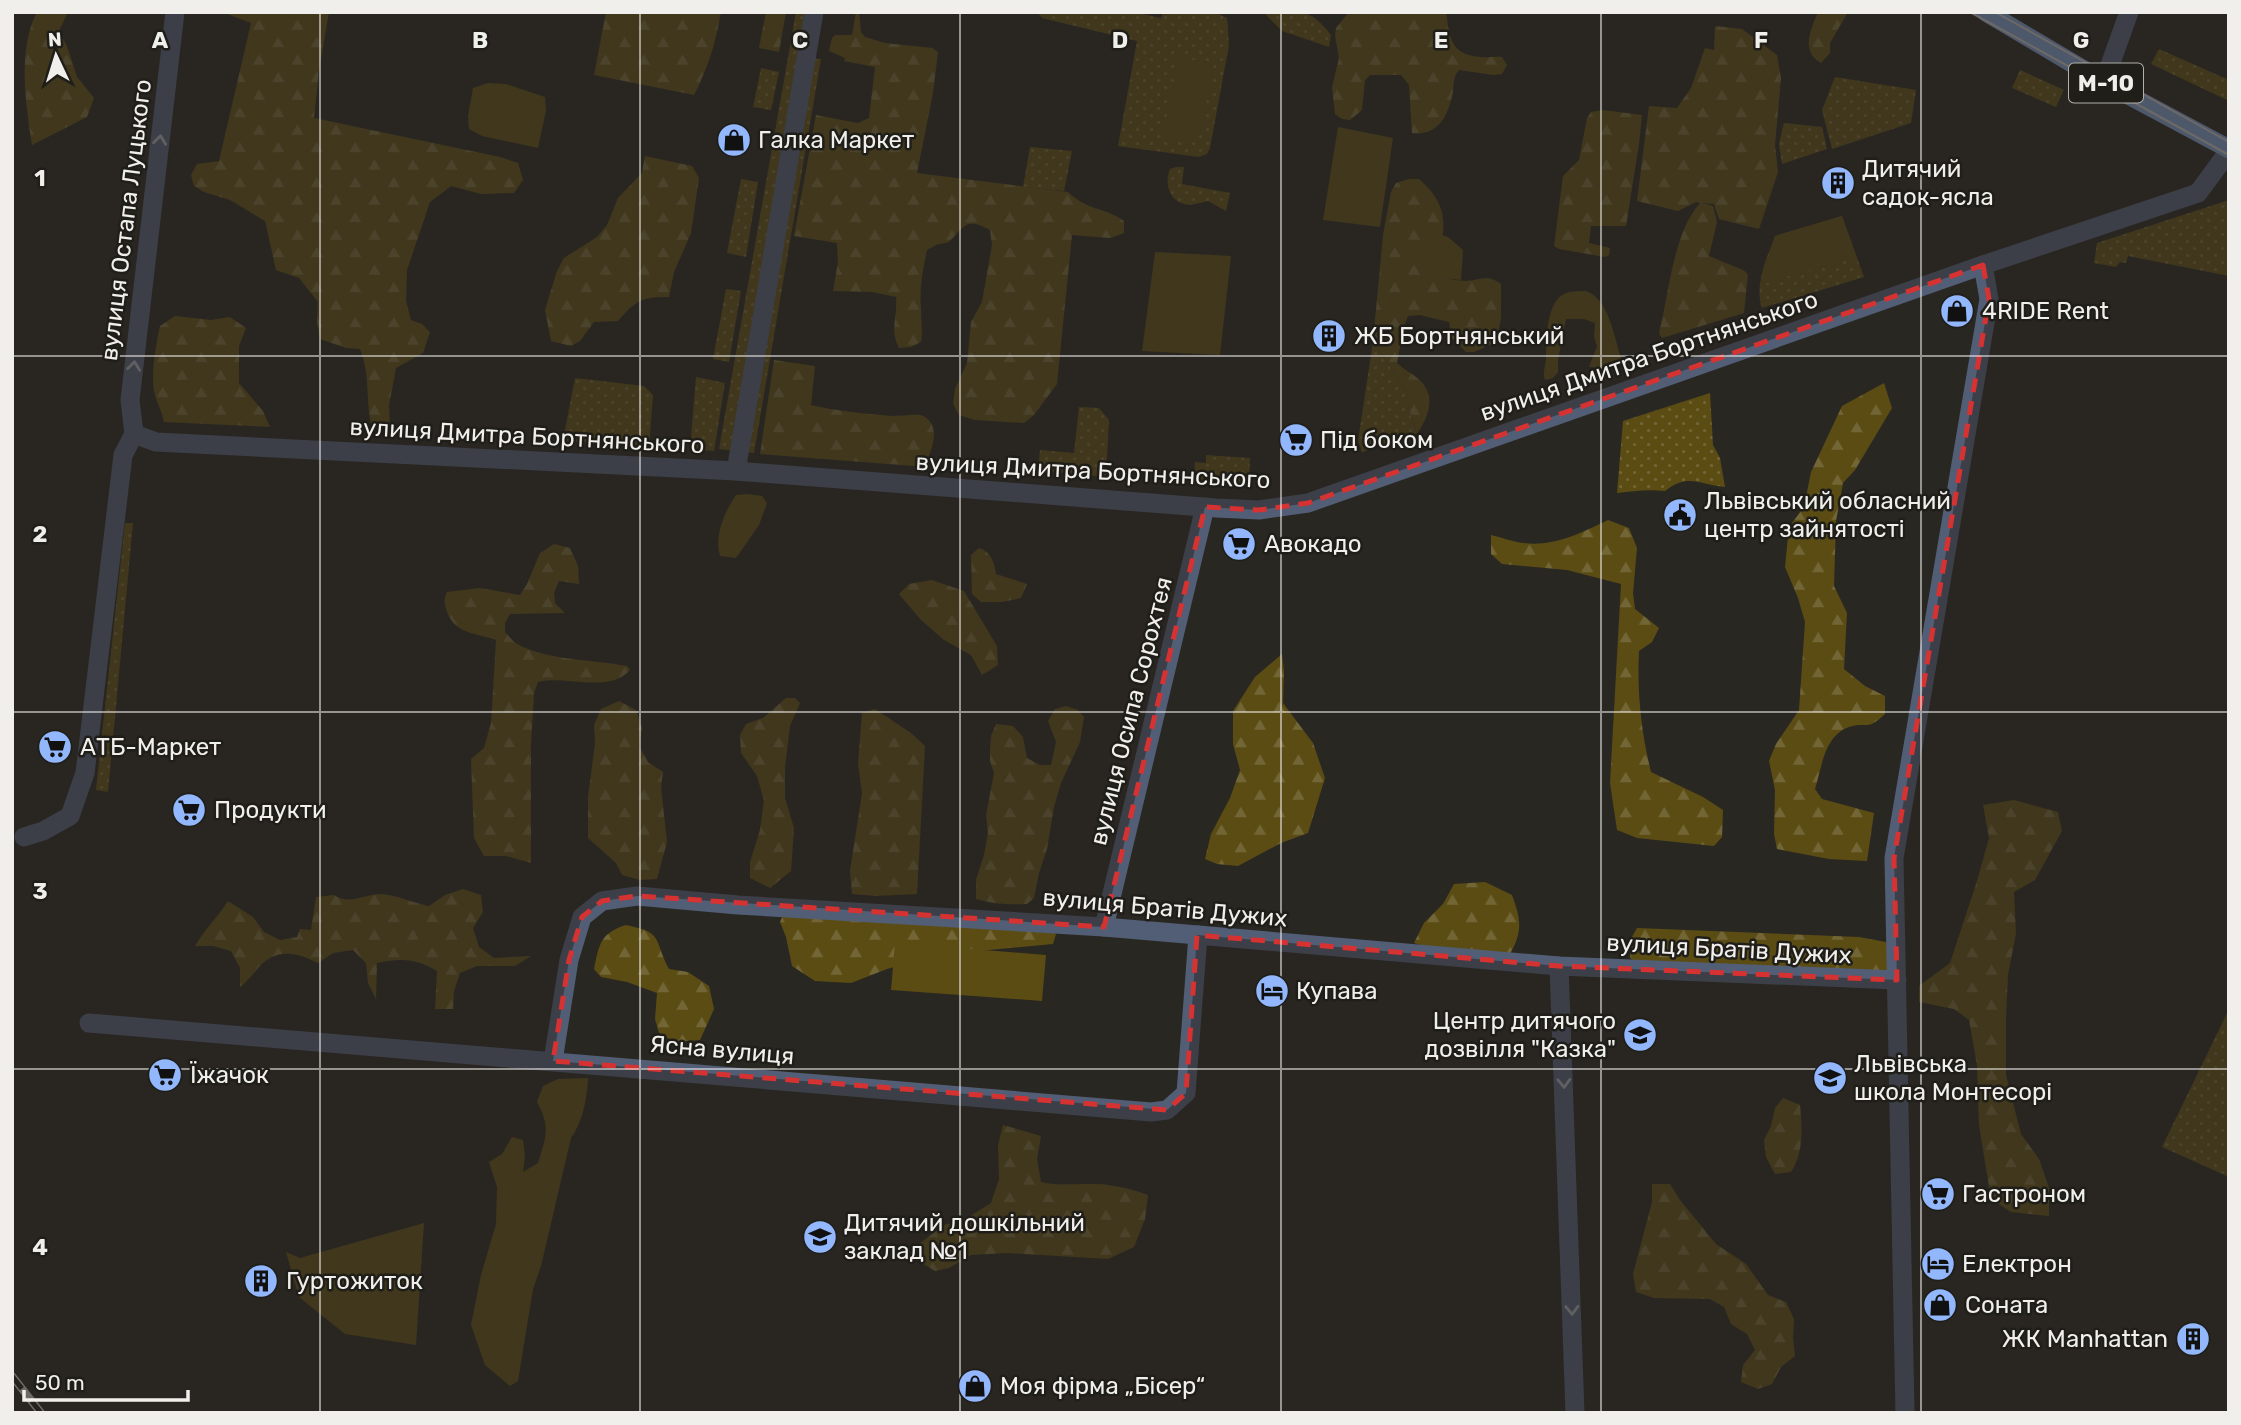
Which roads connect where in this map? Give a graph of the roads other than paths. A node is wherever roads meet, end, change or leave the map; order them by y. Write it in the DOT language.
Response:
graph roads {
  1 [pos="175,12"];
  2 [pos="814,12"];
  3 [pos="1986,12"];
  4 [pos="2129,12"];
  5 [pos="2104,82"];
  6 [pos="2229,150"];
  7 [pos="1983,265"];
  8 [pos="134,433"];
  9 [pos="736,471"];
  10 [pos="1205,507"];
  11 [pos="24,837"];
  12 [pos="1104,927"];
  13 [pos="1198,935"];
  14 [pos="1559,966"];
  15 [pos="1897,980"];
  16 [pos="89,1023"];
  17 [pos="553,1061"];
  18 [pos="1575,1413"];
  19 [pos="1905,1413"];
  8 -- 1 [label="street, вулиця Остапа Луцького, one-way"];
  2 -- 9 [label="street"];
  3 -- 5 [label="main road, М-10"];
  4 -- 5 [label="street"];
  5 -- 6 [label="main road, М-10"];
  6 -- 7 [label="street, вулиця Дмитра Бортнянського"];
  7 -- 10 [label="street, вулиця Дмитра Бортнянського"];
  7 -- 15 [label="street"];
  8 -- 9 [label="street, вулиця Дмитра Бортнянського"];
  8 -- 11 [label="street"];
  9 -- 10 [label="street, вулиця Дмитра Бортнянського"];
  10 -- 12 [label="street, вулиця Осипа Сорохтея"];
  12 -- 13 [label="street, вулиця Братів Дужих"];
  12 -- 17 [label="street, вулиця Братів Дужих"];
  13 -- 14 [label="street, вулиця Братів Дужих"];
  13 -- 17 [label="street, Ясна вулиця"];
  14 -- 15 [label="street, вулиця Братів Дужих"];
  14 -- 18 [label="street, one-way"];
  15 -- 19 [label="street"];
  16 -- 17 [label="street, Ясна вулиця"];
}
